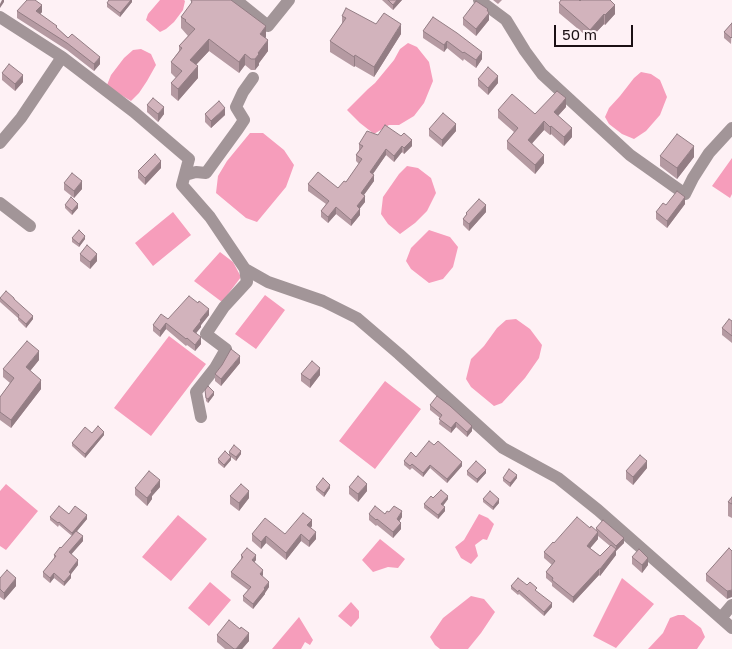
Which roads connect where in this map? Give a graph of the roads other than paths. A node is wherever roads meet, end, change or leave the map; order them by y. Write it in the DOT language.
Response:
graph roads {
  1 [pos="236,0"];
  2 [pos="289,0"];
  3 [pos="479,0"];
  4 [pos="0,17"];
  5 [pos="62,57"];
  6 [pos="253,78"];
  7 [pos="732,128"];
  8 [pos="0,143"];
  9 [pos="185,175"];
  10 [pos="0,203"];
  11 [pos="30,226"];
  12 [pos="245,269"];
  13 [pos="201,417"];
  14 [pos="732,605"];
  15 [pos="721,618"];
  16 [pos="732,628"];
  1 -- 2 [label="street"];
  3 -- 7 [label="street"];
  4 -- 5 [label="street"];
  5 -- 8 [label="street"];
  5 -- 9 [label="street"];
  6 -- 9 [label="street"];
  9 -- 12 [label="street"];
  10 -- 11 [label="street"];
  12 -- 13 [label="street"];
  12 -- 15 [label="street"];
  14 -- 15 [label="street"];
  15 -- 16 [label="street"];
}
